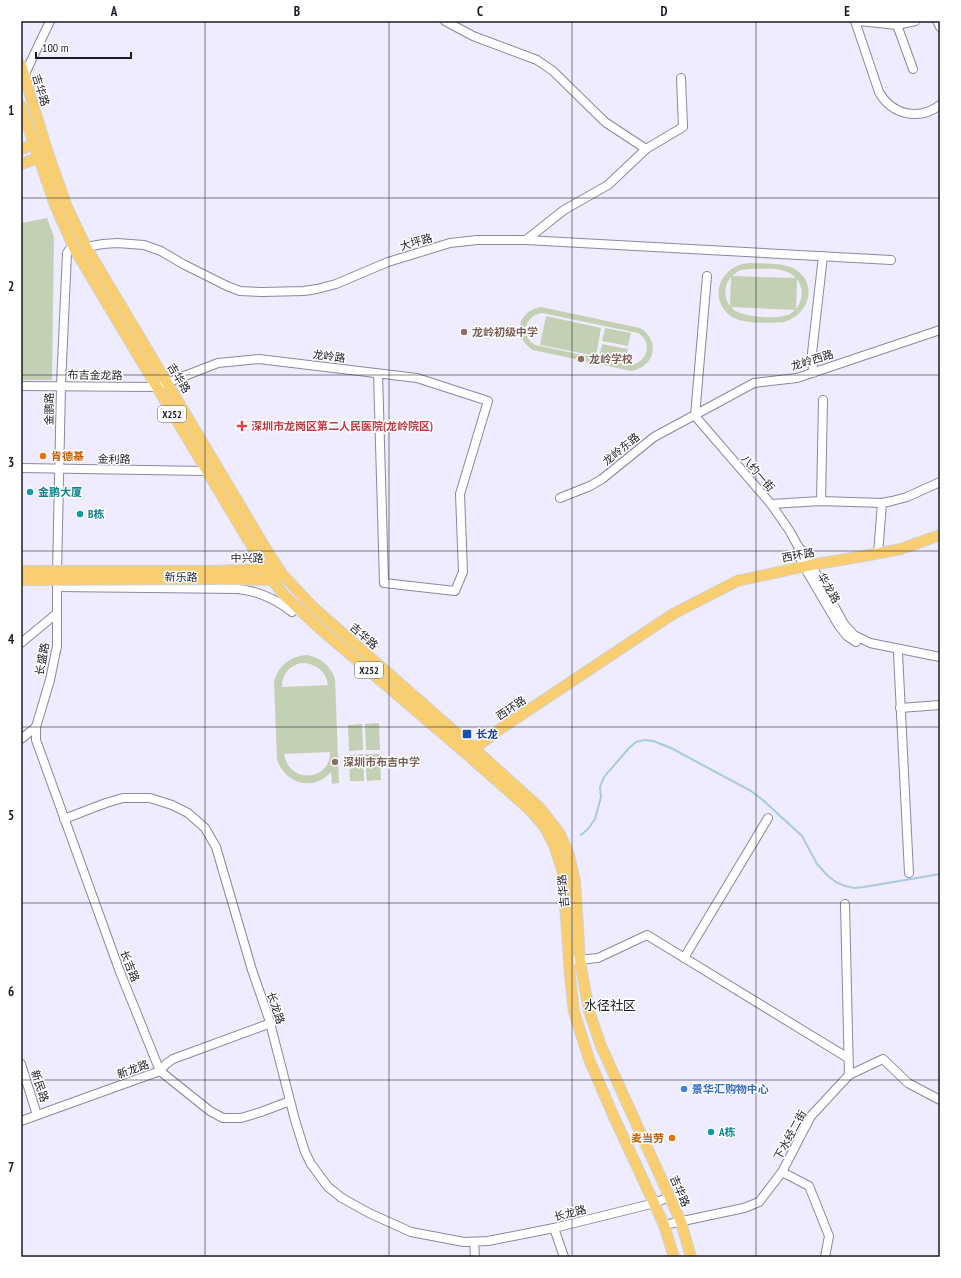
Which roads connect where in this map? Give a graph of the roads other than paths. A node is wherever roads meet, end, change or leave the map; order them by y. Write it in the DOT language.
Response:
graph roads {
  1 [pos="50,21"];
  2 [pos="445,21"];
  3 [pos="855,21"];
  4 [pos="859,21"];
  5 [pos="915,21"];
  6 [pos="937,21"];
  7 [pos="897,25"];
  8 [pos="940,27"];
  9 [pos="21,65"];
  10 [pos="913,69"];
  11 [pos="23,77"];
  12 [pos="681,78"];
  13 [pos="940,105"];
  14 [pos="21,106"];
  15 [pos="33,145"];
  16 [pos="21,149"];
  17 [pos="646,149"];
  18 [pos="38,158"];
  19 [pos="21,164"];
  20 [pos="526,240"];
  21 [pos="86,247"];
  22 [pos="74,248"];
  23 [pos="823,256"];
  24 [pos="891,260"];
  25 [pos="707,276"];
  26 [pos="940,330"];
  27 [pos="813,372"];
  28 [pos="378,373"];
  29 [pos="167,383"];
  30 [pos="61,385"];
  31 [pos="21,386"];
  32 [pos="156,387"];
  33 [pos="823,400"];
  34 [pos="695,416"];
  35 [pos="21,468"];
  36 [pos="59,469"];
  37 [pos="206,471"];
  38 [pos="940,482"];
  39 [pos="560,498"];
  40 [pos="821,501"];
  41 [pos="882,503"];
  42 [pos="771,504"];
  43 [pos="940,535"];
  44 [pos="940,540"];
  45 [pos="799,548"];
  46 [pos="878,554"];
  47 [pos="809,567"];
  48 [pos="265,569"];
  49 [pos="21,573"];
  50 [pos="282,574"];
  51 [pos="215,575"];
  52 [pos="21,579"];
  53 [pos="57,580"];
  54 [pos="272,580"];
  55 [pos="297,607"];
  56 [pos="56,614"];
  57 [pos="21,643"];
  58 [pos="898,653"];
  59 [pos="940,657"];
  60 [pos="940,662"];
  61 [pos="940,705"];
  62 [pos="900,708"];
  63 [pos="36,727"];
  64 [pos="21,739"];
  65 [pos="475,753"];
  66 [pos="768,818"];
  67 [pos="64,819"];
  68 [pos="909,873"];
  69 [pos="845,904"];
  70 [pos="684,958"];
  71 [pos="569,961"];
  72 [pos="580,961"];
  73 [pos="270,1023"];
  74 [pos="848,1058"];
  75 [pos="21,1064"];
  76 [pos="160,1071"];
  77 [pos="849,1075"];
  78 [pos="940,1100"];
  79 [pos="290,1101"];
  80 [pos="37,1116"];
  81 [pos="21,1120"];
  82 [pos="782,1172"];
  83 [pos="670,1197"];
  84 [pos="654,1203"];
  85 [pos="681,1222"];
  86 [pos="664,1225"];
  87 [pos="554,1228"];
  88 [pos="474,1242"];
  89 [pos="476,1257"];
  90 [pos="564,1257"];
  91 [pos="674,1257"];
  92 [pos="691,1257"];
  93 [pos="825,1257"];
  1 -- 11 [label="street"];
  2 -- 17 [label="street"];
  3 -- 13 [label="street"];
  4 -- 7 [label="street"];
  5 -- 7 [label="street"];
  6 -- 8 [label="street"];
  7 -- 10 [label="street"];
  9 -- 11 [label="main road, 吉华路 / X252"];
  11 -- 21 [label="main road, 吉华路 / X252"];
  12 -- 17 [label="street"];
  14 -- 15 [label="main road, 吉华路 / X252"];
  15 -- 16 [label="main road"];
  15 -- 18 [label="main road, 吉华路 / X252"];
  17 -- 20 [label="street"];
  18 -- 19 [label="main road"];
  18 -- 22 [label="main road, 吉华路 / X252"];
  20 -- 21 [label="street, 大坪路"];
  20 -- 23 [label="street, 大坪路"];
  21 -- 29 [label="main road, 吉华路 / X252"];
  22 -- 30 [label="street, 金鹏路"];
  22 -- 32 [label="main road, 吉华路 / X252"];
  23 -- 24 [label="street, 大坪路"];
  23 -- 27 [label="street"];
  25 -- 34 [label="street"];
  26 -- 27 [label="street, 龙岭西路"];
  27 -- 34 [label="street, 龙岭西路"];
  28 -- 28 [label="street, 龙岭路"];
  28 -- 29 [label="street, 龙岭路"];
  29 -- 32 [label="street, 布吉金龙路"];
  29 -- 50 [label="main road, 吉华路 / X252"];
  30 -- 31 [label="street, 布吉金龙路"];
  30 -- 32 [label="street, 布吉金龙路"];
  30 -- 36 [label="street, 金鹏路"];
  32 -- 37 [label="main road, 吉华路 / X252"];
  33 -- 40 [label="street"];
  34 -- 39 [label="street, 龙岭东路"];
  34 -- 42 [label="street, 八约一街"];
  35 -- 36 [label="street, 金利路"];
  36 -- 37 [label="street, 金利路"];
  36 -- 53 [label="street, 金鹏路"];
  37 -- 48 [label="main road, 吉华路 / X252"];
  38 -- 41 [label="street"];
  40 -- 41 [label="street"];
  40 -- 42 [label="street"];
  41 -- 46 [label="street"];
  42 -- 45 [label="street, 八约一街"];
  43 -- 46 [label="main road, 西环路"];
  44 -- 47 [label="main road, 西环路"];
  45 -- 47 [label="street, 华龙路"];
  46 -- 47 [label="main road, 西环路"];
  47 -- 58 [label="street, 华龙路"];
  47 -- 59 [label="street, 华龙路"];
  47 -- 65 [label="main road, 西环路"];
  48 -- 50 [label="main road, 中兴路"];
  48 -- 51 [label="main road, 中兴路"];
  48 -- 54 [label="main road, 吉华路 / X252"];
  49 -- 51 [label="main road, 中兴路, bridge"];
  49 -- 53 [label="street"];
  50 -- 54 [label="main road"];
  50 -- 65 [label="main road, 吉华路 / X252"];
  51 -- 52 [label="main road, 中兴路, bridge"];
  51 -- 54 [label="main road, 中兴路"];
  52 -- 53 [label="street"];
  53 -- 55 [label="street, 新乐路"];
  53 -- 56 [label="street, 长盛路"];
  54 -- 55 [label="main road, 吉华路 / X252"];
  55 -- 65 [label="main road, 吉华路 / X252"];
  56 -- 57 [label="street"];
  56 -- 63 [label="street, 长盛路"];
  58 -- 60 [label="street, 华龙路"];
  58 -- 62 [label="street"];
  61 -- 62 [label="street"];
  62 -- 68 [label="street"];
  63 -- 64 [label="street"];
  63 -- 67 [label="street, 长吉路"];
  65 -- 71 [label="main road, 吉华路 / X252"];
  65 -- 72 [label="main road, 吉华路 / X252"];
  66 -- 70 [label="street"];
  67 -- 73 [label="street, 长龙路"];
  67 -- 76 [label="street, 长吉路"];
  69 -- 74 [label="street"];
  70 -- 72 [label="street"];
  70 -- 74 [label="street"];
  71 -- 72 [label="street"];
  71 -- 84 [label="main road, 吉华路 / X252"];
  72 -- 83 [label="main road, 吉华路 / X252"];
  73 -- 76 [label="street, 新龙路"];
  73 -- 79 [label="street, 长龙路"];
  74 -- 77 [label="street"];
  75 -- 80 [label="street, 新民路"];
  76 -- 79 [label="street, 长吉路"];
  76 -- 80 [label="street, 新龙路"];
  77 -- 78 [label="street, 下水经二街"];
  77 -- 82 [label="street, 下水经二街"];
  79 -- 88 [label="street, 长龙路"];
  80 -- 81 [label="street, 新龙路"];
  82 -- 85 [label="street, 下水经二街"];
  82 -- 93 [label="street"];
  83 -- 84 [label="street, 长龙路"];
  83 -- 85 [label="main road, 吉华路 / X252"];
  84 -- 86 [label="main road, 吉华路 / X252"];
  84 -- 87 [label="street, 长龙路"];
  85 -- 86 [label="street"];
  85 -- 92 [label="main road, 吉华路 / X252"];
  86 -- 91 [label="main road, 吉华路 / X252"];
  87 -- 88 [label="street, 长龙路"];
  87 -- 90 [label="street"];
  88 -- 89 [label="street"];
}
